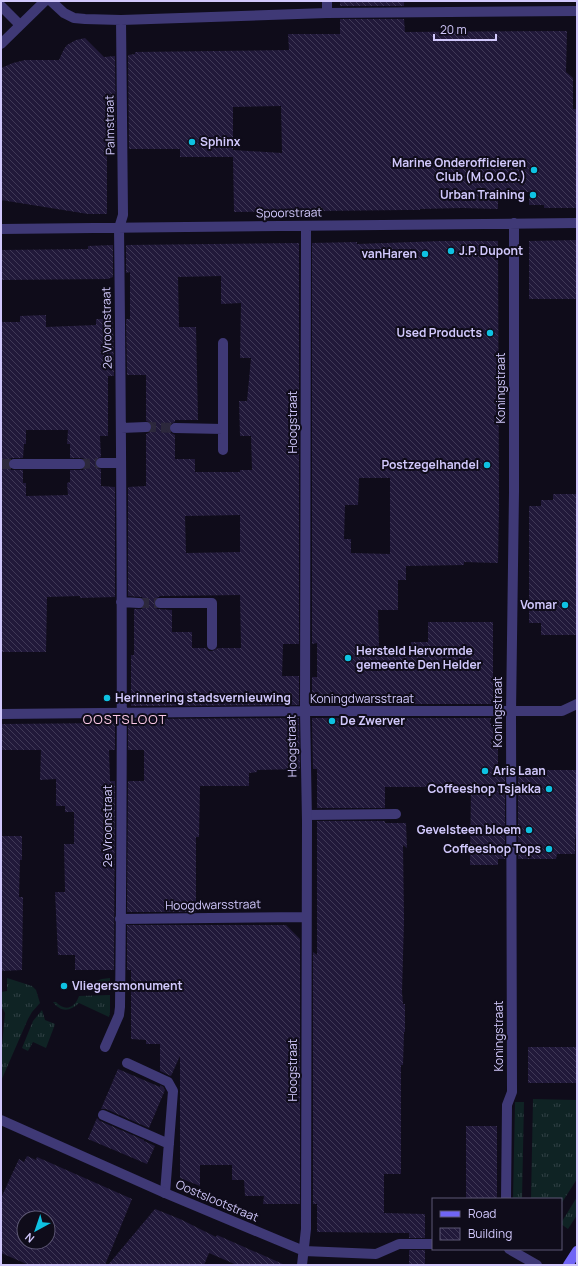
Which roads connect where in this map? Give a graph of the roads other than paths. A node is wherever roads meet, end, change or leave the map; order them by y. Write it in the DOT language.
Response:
graph roads {
  1 [pos="46,1"];
  2 [pos="51,1"];
  3 [pos="327,1"];
  4 [pos="474,1"];
  5 [pos="1,6"];
  6 [pos="577,11"];
  7 [pos="474,12"];
  8 [pos="327,13"];
  9 [pos="121,20"];
  10 [pos="20,25"];
  11 [pos="1,44"];
  12 [pos="514,223"];
  13 [pos="577,224"];
  14 [pos="306,226"];
  15 [pos="119,228"];
  16 [pos="1,229"];
  17 [pos="223,343"];
  18 [pos="146,427"];
  19 [pos="121,428"];
  20 [pos="175,428"];
  21 [pos="223,429"];
  22 [pos="223,450"];
  23 [pos="101,463"];
  24 [pos="121,463"];
  25 [pos="14,464"];
  26 [pos="80,464"];
  27 [pos="121,602"];
  28 [pos="139,603"];
  29 [pos="160,603"];
  30 [pos="212,645"];
  31 [pos="577,704"];
  32 [pos="305,712"];
  33 [pos="511,712"];
  34 [pos="122,713"];
  35 [pos="1,714"];
  36 [pos="396,814"];
  37 [pos="307,818"];
  38 [pos="306,917"];
  39 [pos="120,919"];
  40 [pos="105,1047"];
  41 [pos="127,1063"];
  42 [pos="103,1115"];
  43 [pos="1,1121"];
  44 [pos="170,1144"];
  45 [pos="165,1193"];
  46 [pos="506,1198"];
  47 [pos="432,1244"];
  48 [pos="511,1250"];
  49 [pos="304,1251"];
  50 [pos="577,1251"];
  51 [pos="302,1265"];
  52 [pos="537,1265"];
  53 [pos="568,1265"];
  1 -- 10 [label="street"];
  2 -- 9 [label="street"];
  3 -- 8 [label="street"];
  4 -- 7 [label="street"];
  5 -- 10 [label="street"];
  6 -- 7 [label="street"];
  7 -- 8 [label="street"];
  8 -- 9 [label="street"];
  9 -- 15 [label="street, Palmstraat"];
  10 -- 11 [label="street"];
  12 -- 13 [label="street, Spoorstraat"];
  12 -- 14 [label="street, Spoorstraat"];
  12 -- 33 [label="street, Koningstraat"];
  14 -- 15 [label="street, Spoorstraat"];
  14 -- 32 [label="street, Hoogstraat"];
  15 -- 16 [label="street, Spoorstraat"];
  15 -- 19 [label="street, 2e Vroonstraat"];
  17 -- 21 [label="street"];
  18 -- 19 [label="street"];
  19 -- 24 [label="street, 2e Vroonstraat"];
  20 -- 21 [label="street"];
  21 -- 22 [label="street"];
  23 -- 24 [label="street"];
  24 -- 27 [label="street, 2e Vroonstraat"];
  25 -- 26 [label="street"];
  27 -- 28 [label="street"];
  27 -- 34 [label="street, 2e Vroonstraat"];
  29 -- 30 [label="street"];
  31 -- 33 [label="street, Koningdwarsstraat"];
  32 -- 33 [label="street, Koningdwarsstraat"];
  32 -- 34 [label="street, Koningdwarsstraat"];
  32 -- 37 [label="street, Hoogstraat"];
  33 -- 46 [label="street, Koningstraat"];
  34 -- 35 [label="street, Koningdwarsstraat"];
  34 -- 39 [label="street, 2e Vroonstraat"];
  36 -- 37 [label="street"];
  37 -- 38 [label="street, Hoogstraat"];
  38 -- 39 [label="street, Hoogdwarsstraat"];
  38 -- 49 [label="street, Hoogstraat"];
  39 -- 40 [label="street, 2e Vroonstraat"];
  41 -- 44 [label="street"];
  42 -- 44 [label="street"];
  43 -- 45 [label="street, Oostslootstraat"];
  44 -- 45 [label="street"];
  45 -- 49 [label="street, Oostslootstraat"];
  47 -- 49 [label="street, Oostslootstraat"];
  48 -- 52 [label="street"];
  49 -- 51 [label="street, Hoogstraat"];
  50 -- 53 [label="main road"];
}
